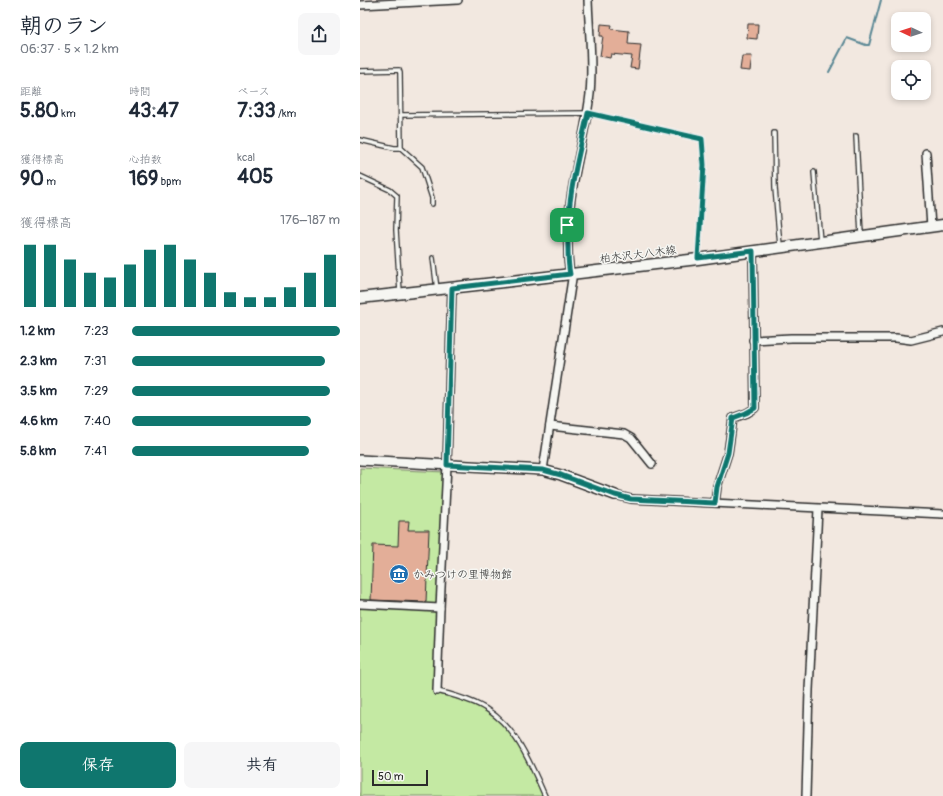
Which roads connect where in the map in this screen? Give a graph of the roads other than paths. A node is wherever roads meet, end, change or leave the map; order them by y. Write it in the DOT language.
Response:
graph roads {
  1 [pos="458,0"];
  2 [pos="588,0"];
  3 [pos="388,2"];
  4 [pos="360,5"];
  5 [pos="360,70"];
  6 [pos="588,113"];
  7 [pos="401,115"];
  8 [pos="774,133"];
  9 [pos="856,136"];
  10 [pos="360,140"];
  11 [pos="401,148"];
  12 [pos="926,153"];
  13 [pos="814,172"];
  14 [pos="360,176"];
  15 [pos="432,204"];
  16 [pos="943,225"];
  17 [pos="931,227"];
  18 [pos="861,236"];
  19 [pos="820,242"];
  20 [pos="780,247"];
  21 [pos="753,251"];
  22 [pos="433,258"];
  23 [pos="698,258"];
  24 [pos="570,274"];
  25 [pos="452,288"];
  26 [pos="437,289"];
  27 [pos="400,293"];
  28 [pos="360,298"];
  29 [pos="943,332"];
  30 [pos="754,340"];
  31 [pos="550,426"];
  32 [pos="360,460"];
  33 [pos="652,464"];
  34 [pos="447,465"];
  35 [pos="543,470"];
  36 [pos="615,495"];
  37 [pos="715,503"];
  38 [pos="818,509"];
  39 [pos="943,514"];
  40 [pos="360,604"];
  41 [pos="440,608"];
  42 [pos="437,690"];
  43 [pos="545,796"];
  44 [pos="806,796"];
  1 -- 3 [label="street"];
  2 -- 6 [label="street"];
  3 -- 4 [label="street"];
  5 -- 7 [label="lane"];
  6 -- 7 [label="lane"];
  6 -- 23 [label="lane"];
  6 -- 24 [label="street"];
  7 -- 11 [label="lane"];
  8 -- 20 [label="lane"];
  9 -- 18 [label="lane"];
  10 -- 11 [label="lane"];
  11 -- 15 [label="lane"];
  12 -- 17 [label="street"];
  13 -- 19 [label="lane"];
  14 -- 27 [label="lane"];
  16 -- 17 [label="main road, 柏木沢大八木線"];
  17 -- 18 [label="main road, 柏木沢大八木線"];
  18 -- 19 [label="main road, 柏木沢大八木線"];
  19 -- 20 [label="main road, 柏木沢大八木線"];
  20 -- 21 [label="main road, 柏木沢大八木線"];
  21 -- 23 [label="main road, 柏木沢大八木線"];
  21 -- 30 [label="street"];
  22 -- 26 [label="lane"];
  23 -- 24 [label="main road, 柏木沢大八木線"];
  24 -- 25 [label="main road, 柏木沢大八木線"];
  24 -- 31 [label="street"];
  25 -- 26 [label="main road, 柏木沢大八木線"];
  25 -- 34 [label="street"];
  26 -- 27 [label="main road, 柏木沢大八木線"];
  27 -- 28 [label="main road, 柏木沢大八木線"];
  29 -- 30 [label="street"];
  30 -- 37 [label="street"];
  31 -- 33 [label="street"];
  31 -- 35 [label="street"];
  32 -- 34 [label="street"];
  34 -- 35 [label="street"];
  34 -- 41 [label="street"];
  35 -- 36 [label="street"];
  36 -- 37 [label="street"];
  37 -- 38 [label="street"];
  38 -- 39 [label="street"];
  38 -- 44 [label="street"];
  40 -- 41 [label="street"];
  41 -- 42 [label="street"];
  42 -- 43 [label="lane"];
}
